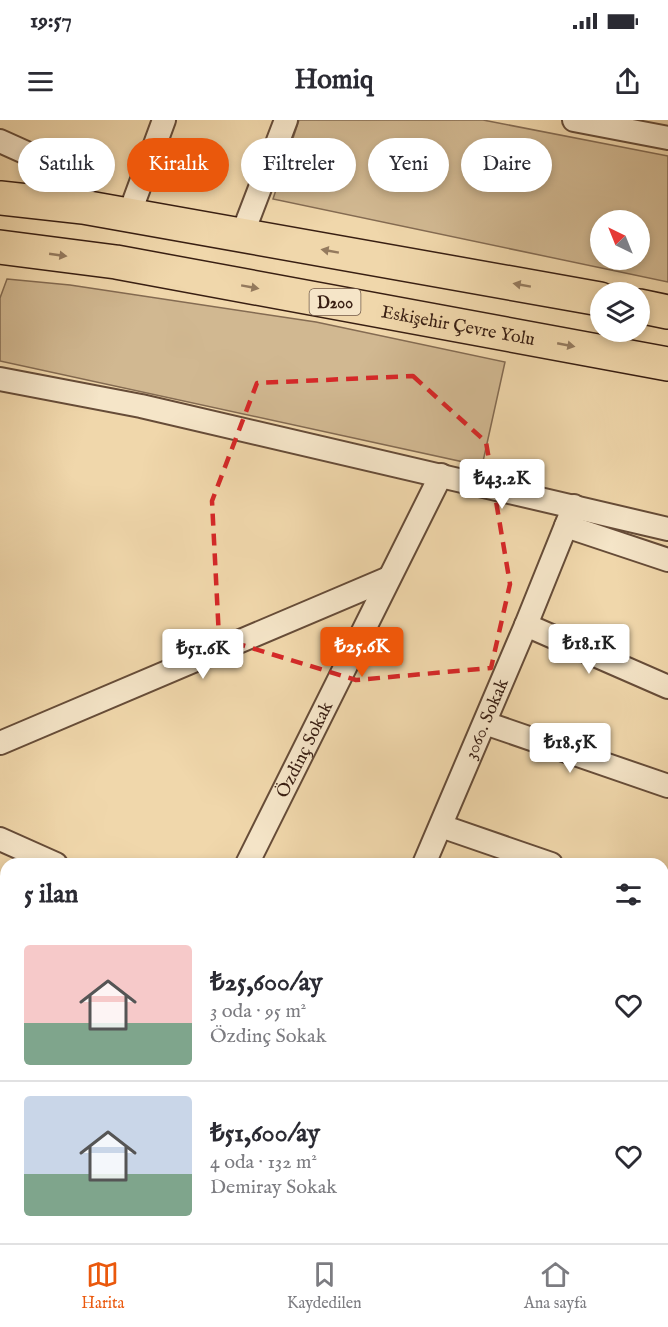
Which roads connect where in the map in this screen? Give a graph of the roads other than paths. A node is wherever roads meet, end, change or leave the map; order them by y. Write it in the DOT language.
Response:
graph roads {
  1 [pos="164,120"];
  2 [pos="286,120"];
  3 [pos="574,120"];
  4 [pos="668,138"];
  5 [pos="1,141"];
  6 [pos="18,149"];
  7 [pos="0,198"];
  8 [pos="129,215"];
  9 [pos="242,235"];
  10 [pos="0,247"];
  11 [pos="590,297"];
  12 [pos="650,308"];
  13 [pos="668,312"];
  14 [pos="668,364"];
  15 [pos="0,379"];
  16 [pos="441,475"];
  17 [pos="570,517"];
  18 [pos="668,529"];
  19 [pos="668,560"];
  20 [pos="389,578"];
  21 [pos="526,625"];
  22 [pos="668,687"];
  23 [pos="485,723"];
  24 [pos="0,743"];
  25 [pos="668,786"];
  26 [pos="441,826"];
  27 [pos="0,840"];
  28 [pos="42,858"];
  29 [pos="250,858"];
  30 [pos="427,858"];
  31 [pos="534,858"];
  1 -- 8 [label="street"];
  2 -- 9 [label="street"];
  3 -- 4 [label="street"];
  5 -- 6 [label="street"];
  7 -- 8 [label="highway"];
  8 -- 9 [label="highway"];
  11 -- 9 [label="highway, one-way"];
  10 -- 14 [label="highway, Eskişehir Çevre Yolu / D200, one-way"];
  12 -- 13 [label="highway"];
  15 -- 16 [label="street"];
  16 -- 17 [label="street"];
  16 -- 20 [label="street, Özdinç Sokak"];
  17 -- 18 [label="street"];
  17 -- 19 [label="street"];
  17 -- 21 [label="street, 3060. Sokak"];
  20 -- 24 [label="street"];
  20 -- 29 [label="street, Özdinç Sokak"];
  21 -- 22 [label="street"];
  21 -- 23 [label="street, 3060. Sokak"];
  23 -- 25 [label="street"];
  23 -- 26 [label="street, 3060. Sokak"];
  26 -- 30 [label="street, 3060. Sokak"];
  26 -- 31 [label="street"];
  27 -- 28 [label="street"];
}
